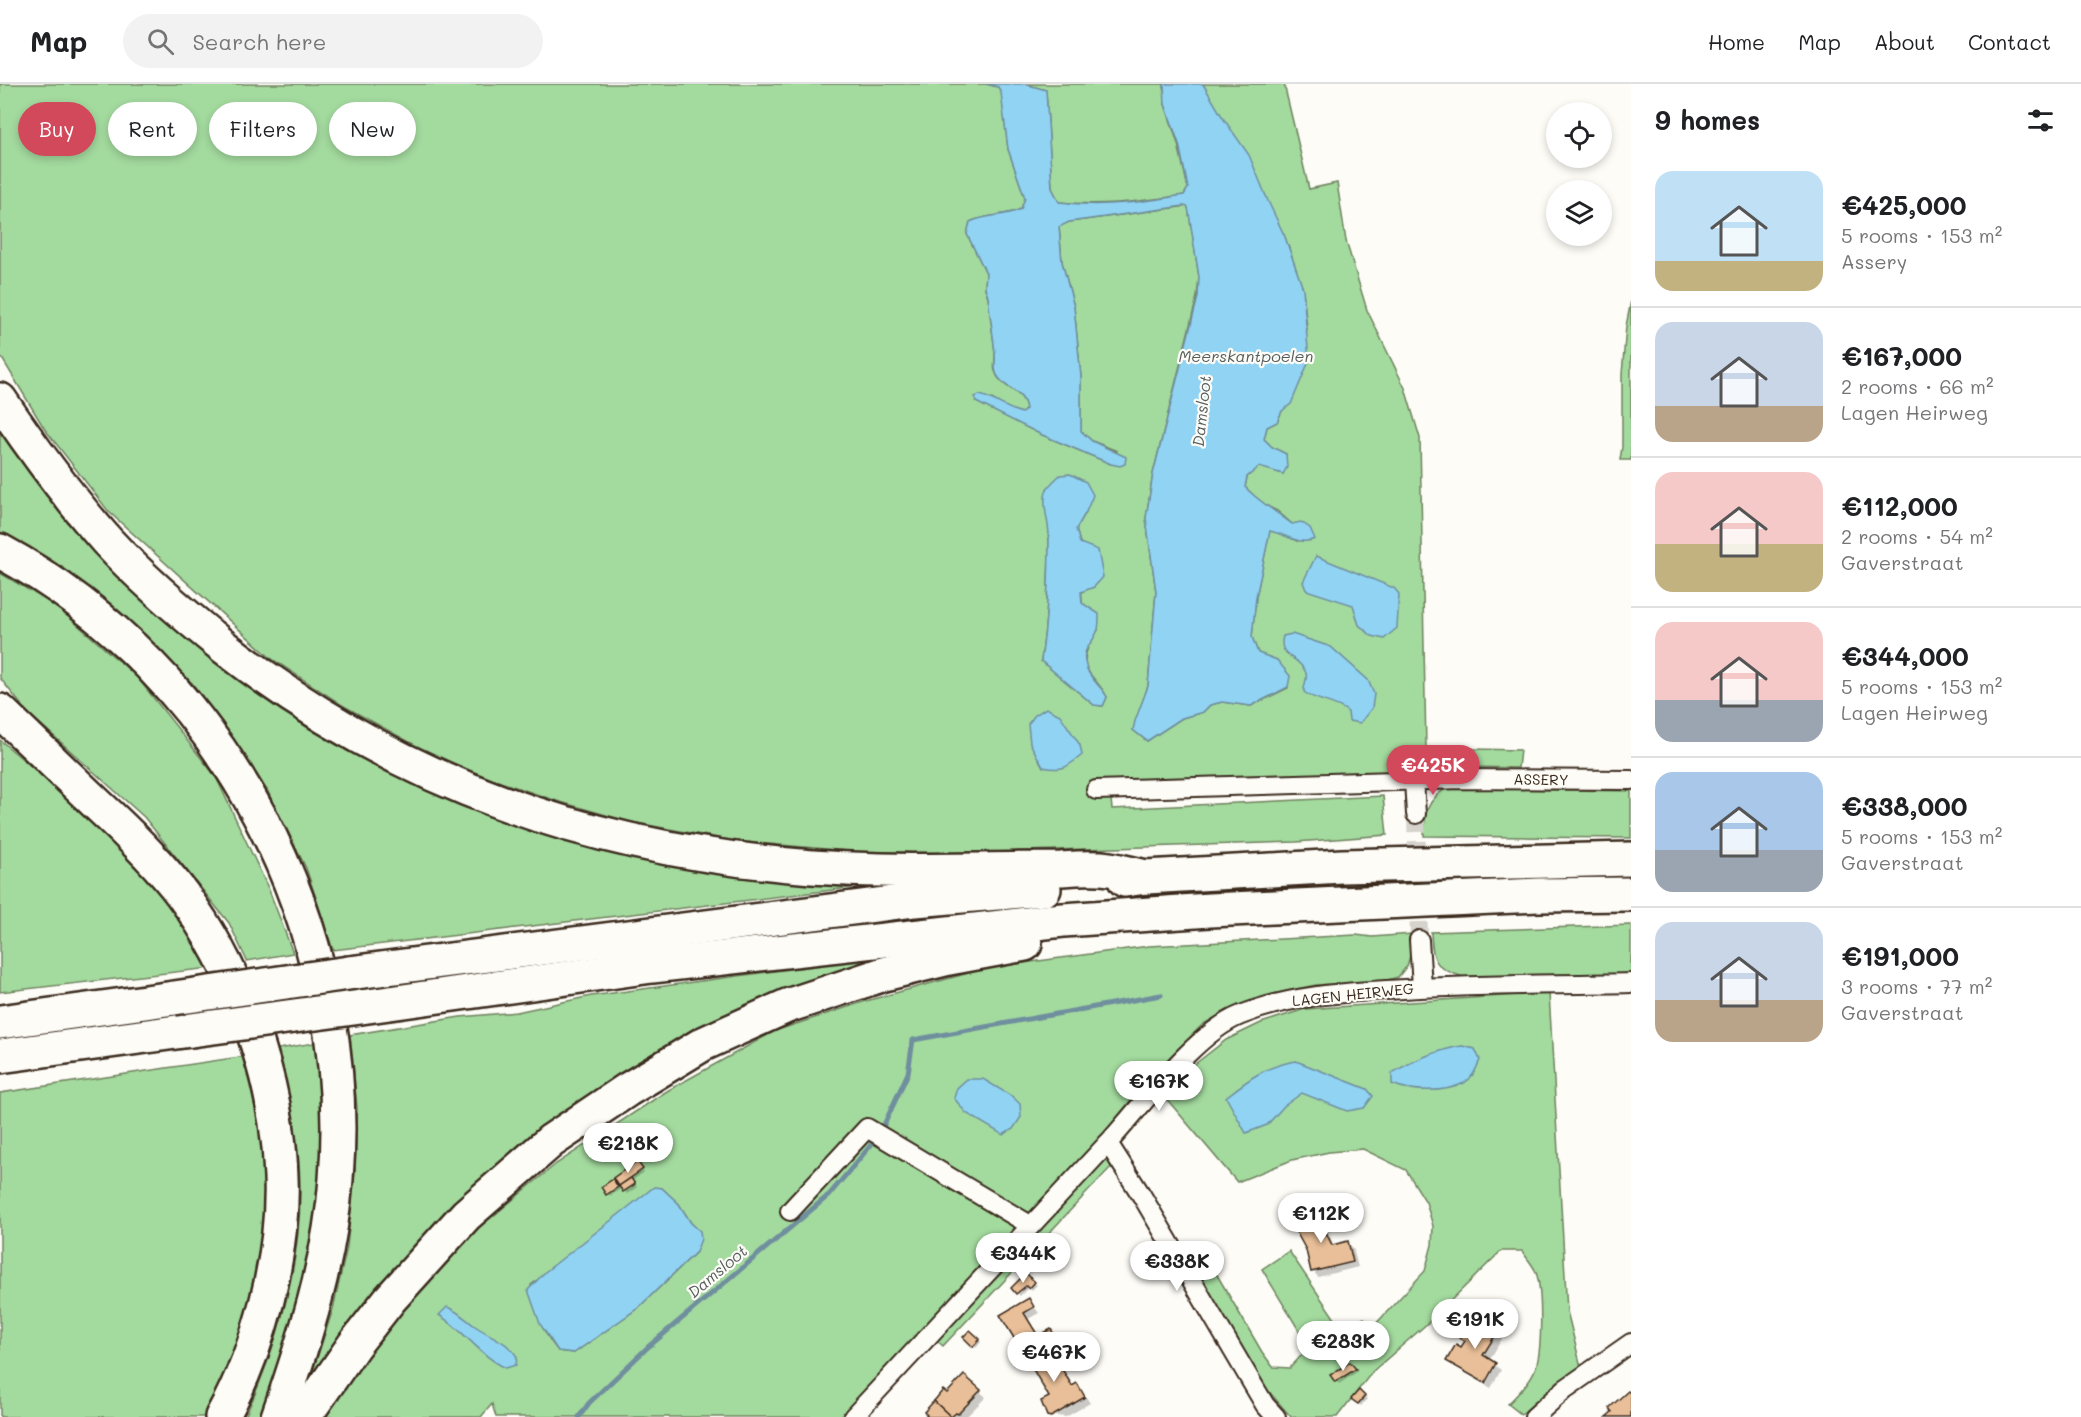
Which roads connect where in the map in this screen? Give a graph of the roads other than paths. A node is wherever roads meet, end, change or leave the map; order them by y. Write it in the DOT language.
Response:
graph roads {
  1 [pos="0,400"];
  2 [pos="0,551"];
  3 [pos="0,711"];
  4 [pos="1631,780"];
  5 [pos="1414,781"];
  6 [pos="1096,790"];
  7 [pos="1416,813"];
  8 [pos="1631,859"];
  9 [pos="1146,877"];
  10 [pos="1631,894"];
  11 [pos="1239,909"];
  12 [pos="1419,940"];
  13 [pos="1631,983"];
  14 [pos="1422,987"];
  15 [pos="0,1022"];
  16 [pos="0,1056"];
  17 [pos="1108,1143"];
  18 [pos="790,1211"];
  19 [pos="1030,1225"];
  20 [pos="1631,1343"];
  21 [pos="222,1417"];
  22 [pos="278,1417"];
  23 [pos="304,1417"];
  24 [pos="853,1417"];
  25 [pos="1276,1417"];
  26 [pos="1534,1417"];
  1 -- 9 [label="highway"];
  2 -- 22 [label="highway"];
  3 -- 21 [label="highway"];
  4 -- 5 [label="street, ASSERY"];
  5 -- 6 [label="street, ASSERY"];
  5 -- 7 [label="street"];
  8 -- 9 [label="highway"];
  9 -- 15 [label="highway, bridge"];
  10 -- 11 [label="highway"];
  11 -- 16 [label="highway, bridge"];
  11 -- 23 [label="highway"];
  12 -- 14 [label="street"];
  13 -- 14 [label="street, LAGEN HEIRWEG"];
  14 -- 17 [label="street, LAGEN HEIRWEG"];
  17 -- 19 [label="street, LAGEN HEIRWEG"];
  17 -- 25 [label="street"];
  18 -- 19 [label="street"];
  19 -- 24 [label="street, LAGEN HEIRWEG"];
  20 -- 26 [label="street"];
}
